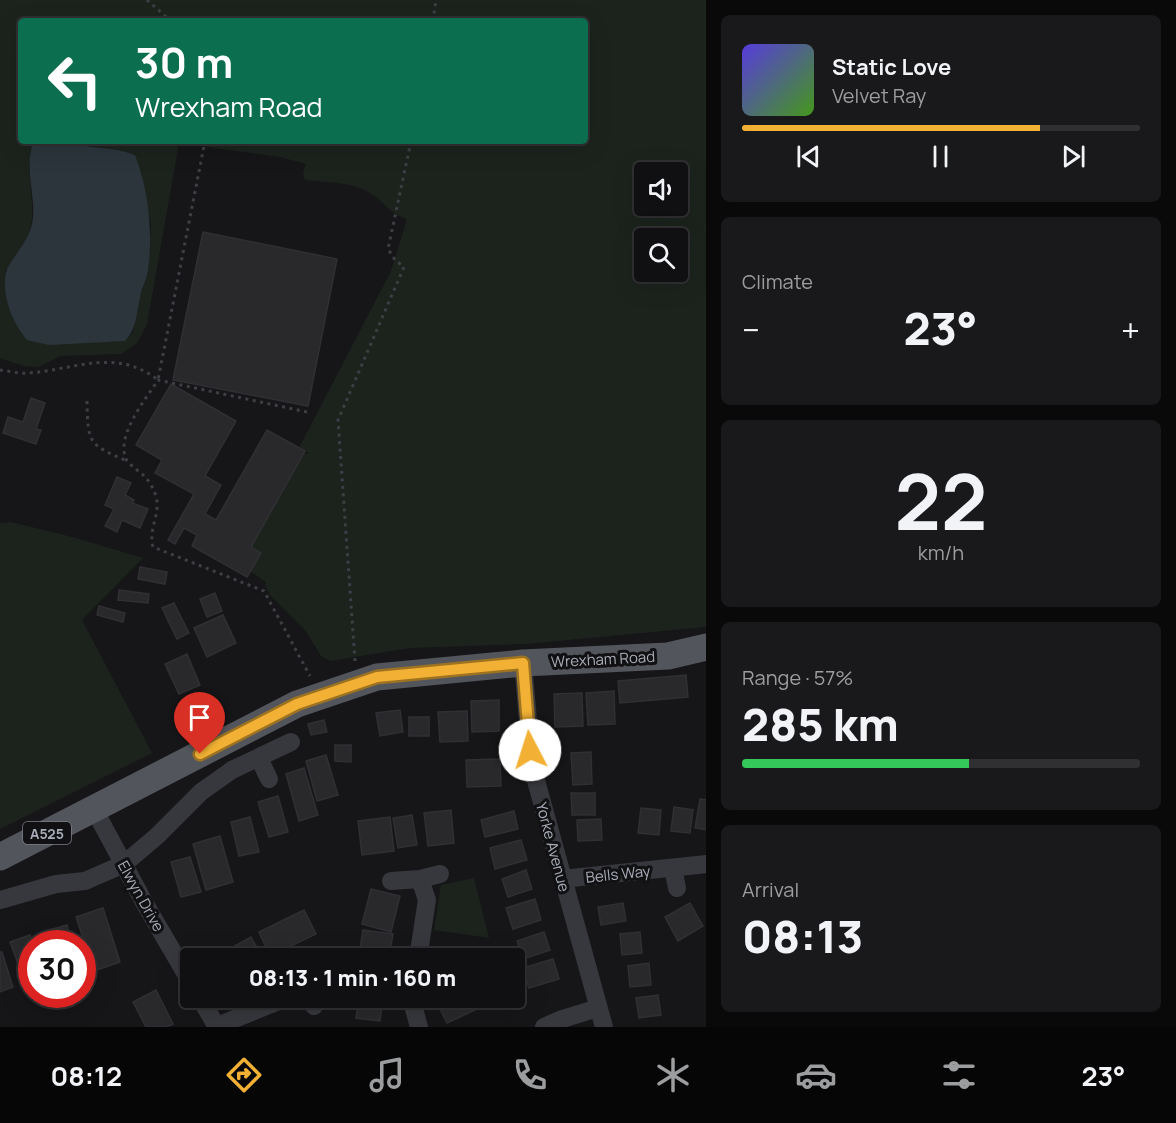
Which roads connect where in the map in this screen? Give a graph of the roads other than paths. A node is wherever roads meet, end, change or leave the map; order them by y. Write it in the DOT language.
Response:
graph roads {
  1 [pos="706,648"];
  2 [pos="523,663"];
  3 [pos="291,742"];
  4 [pos="259,758"];
  5 [pos="268,779"];
  6 [pos="94,809"];
  7 [pos="0,857"];
  8 [pos="124,864"];
  9 [pos="706,864"];
  10 [pos="673,867"];
  11 [pos="440,874"];
  12 [pos="420,879"];
  13 [pos="562,879"];
  14 [pos="391,881"];
  15 [pos="677,888"];
  16 [pos="0,900"];
  17 [pos="419,948"];
  18 [pos="180,963"];
  19 [pos="206,1008"];
  20 [pos="261,1008"];
  21 [pos="413,1008"];
  22 [pos="598,1008"];
  23 [pos="217,1026"];
  24 [pos="418,1027"];
  25 [pos="544,1027"];
  26 [pos="604,1027"];
  1 -- 2 [label="main road, Wrexham Road / A525"];
  2 -- 6 [label="main road, Wrexham Road / A525"];
  2 -- 13 [label="street, Yorke Avenue"];
  3 -- 4 [label="street"];
  4 -- 5 [label="street"];
  4 -- 8 [label="street"];
  6 -- 7 [label="main road, Wrexham Road / A525"];
  6 -- 8 [label="street, Elwyn Drive"];
  8 -- 16 [label="street"];
  8 -- 18 [label="street, Elwyn Drive"];
  9 -- 10 [label="street, Bells Way"];
  10 -- 13 [label="street, Bells Way"];
  10 -- 15 [label="street"];
  11 -- 12 [label="street"];
  12 -- 14 [label="street"];
  12 -- 17 [label="street"];
  13 -- 22 [label="street, Yorke Avenue"];
  19 -- 23 [label="street"];
  20 -- 23 [label="street"];
  21 -- 24 [label="street"];
  22 -- 25 [label="street"];
  22 -- 26 [label="street, Yorke Avenue"];
}
